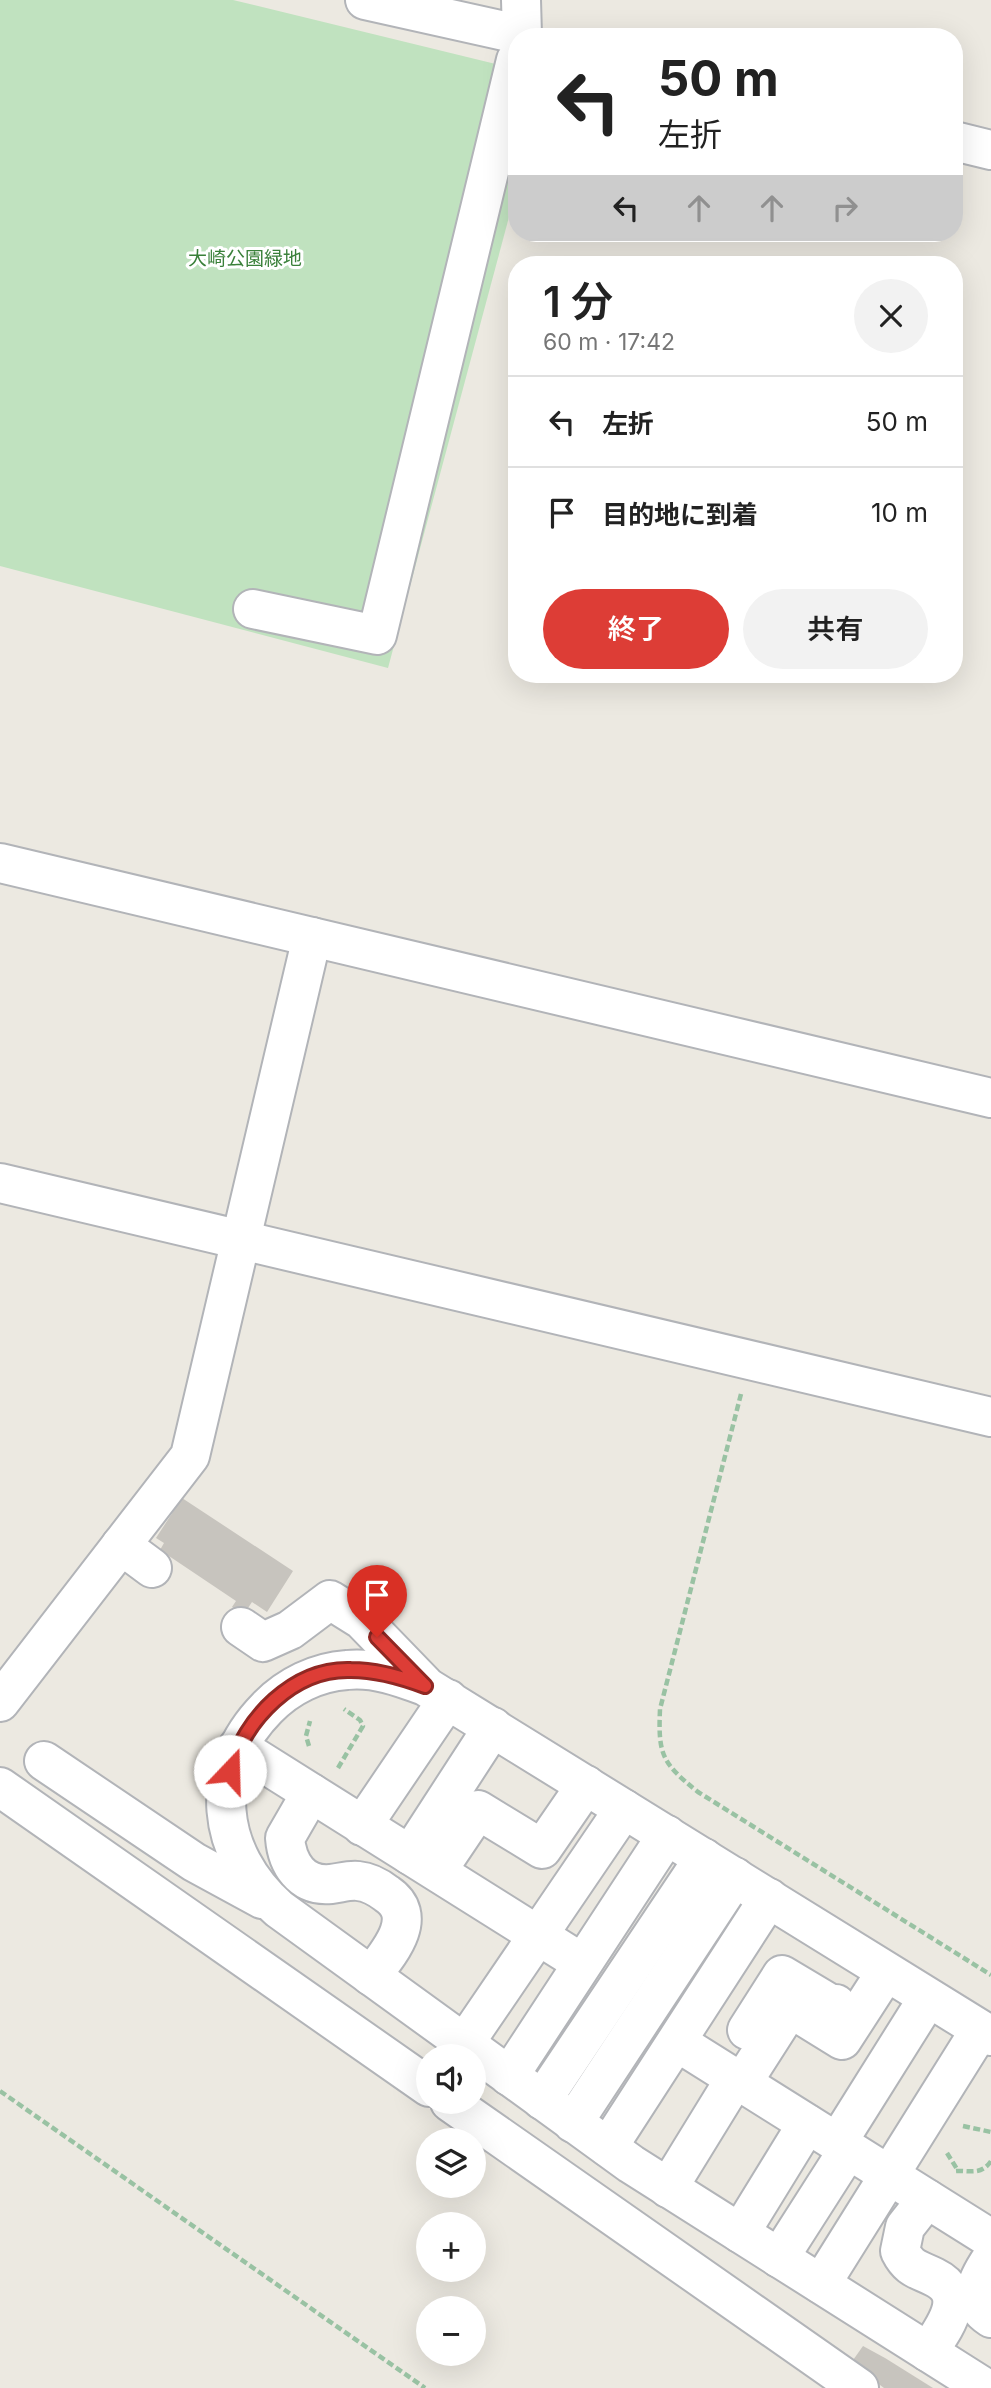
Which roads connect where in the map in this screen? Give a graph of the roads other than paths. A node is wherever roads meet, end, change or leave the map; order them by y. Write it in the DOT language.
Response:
graph roads {
  1 [pos="365,0"];
  2 [pos="508,31"];
  3 [pos="508,92"];
  4 [pos="963,143"];
  5 [pos="991,150"];
  6 [pos="253,609"];
  7 [pos="0,863"];
  8 [pos="312,937"];
  9 [pos="991,1098"];
  10 [pos="0,1183"];
  11 [pos="241,1240"];
  12 [pos="991,1417"];
  13 [pos="121,1545"];
  14 [pos="152,1568"];
  15 [pos="242,1627"];
  16 [pos="437,1692"];
  17 [pos="0,1702"];
  18 [pos="493,1727"];
  19 [pos="238,1747"];
  20 [pos="44,1761"];
  21 [pos="419,1767"];
  22 [pos="323,1780"];
  23 [pos="586,1785"];
  24 [pos="0,1787"];
  25 [pos="624,1809"];
  26 [pos="362,1826"];
  27 [pos="667,1835"];
  28 [pos="423,1863"];
  29 [pos="720,1868"];
  30 [pos="769,1898"];
  31 [pos="279,1909"];
  32 [pos="538,1935"];
  33 [pos="582,1963"];
  34 [pos="876,1965"];
  35 [pos="372,1976"];
  36 [pos="928,1998"];
  37 [pos="986,2033"];
  38 [pos="677,2042"];
  39 [pos="464,2044"];
  40 [pos="486,2060"];
  41 [pos="509,2076"];
  42 [pos="733,2077"];
  43 [pos="416,2078"];
  44 [pos="542,2100"];
  45 [pos="467,2114"];
  46 [pos="573,2123"];
  47 [pos="831,2139"];
  48 [pos="608,2147"];
  49 [pos="889,2176"];
  50 [pos="782,2183"];
  51 [pos="668,2188"];
  52 [pos="927,2199"];
  53 [pos="740,2233"];
  54 [pos="989,2239"];
  55 [pos="779,2258"];
  56 [pos="821,2284"];
  57 [pos="991,2319"];
  58 [pos="928,2352"];
  59 [pos="859,2388"];
  60 [pos="985,2388"];
  1 -- 2 [label="street"];
  3 -- 6 [label="street"];
  4 -- 5 [label="street"];
  7 -- 8 [label="street"];
  8 -- 9 [label="street"];
  8 -- 11 [label="street"];
  10 -- 11 [label="street"];
  11 -- 12 [label="street"];
  11 -- 13 [label="street"];
  13 -- 14 [label="street"];
  13 -- 17 [label="street"];
  15 -- 16 [label="street"];
  16 -- 18 [label="street"];
  16 -- 19 [label="street"];
  16 -- 21 [label="street"];
  18 -- 21 [label="street"];
  18 -- 23 [label="street"];
  19 -- 22 [label="street"];
  19 -- 31 [label="street"];
  20 -- 31 [label="street"];
  21 -- 26 [label="street"];
  21 -- 28 [label="street"];
  22 -- 26 [label="street"];
  22 -- 35 [label="street"];
  23 -- 25 [label="street"];
  23 -- 28 [label="street"];
  24 -- 43 [label="street"];
  25 -- 27 [label="street"];
  25 -- 32 [label="street"];
  26 -- 28 [label="street"];
  27 -- 29 [label="street"];
  27 -- 33 [label="street"];
  28 -- 32 [label="street"];
  29 -- 30 [label="street"];
  29 -- 44 [label="street"];
  29 -- 46 [label="street"];
  30 -- 34 [label="street"];
  30 -- 38 [label="street"];
  31 -- 35 [label="street"];
  32 -- 33 [label="street"];
  32 -- 39 [label="street"];
  33 -- 41 [label="street"];
  34 -- 36 [label="street"];
  34 -- 42 [label="street"];
  35 -- 39 [label="street"];
  36 -- 37 [label="street"];
  36 -- 47 [label="street"];
  37 -- 49 [label="street"];
  38 -- 42 [label="street"];
  38 -- 48 [label="street"];
  40 -- 41 [label="street"];
  41 -- 44 [label="street"];
  42 -- 47 [label="street"];
  42 -- 51 [label="street"];
  44 -- 46 [label="street"];
  45 -- 59 [label="street"];
  46 -- 48 [label="street"];
  47 -- 49 [label="street"];
  47 -- 50 [label="street"];
  48 -- 51 [label="street"];
  49 -- 52 [label="street"];
  49 -- 56 [label="street"];
  50 -- 53 [label="street"];
  50 -- 55 [label="street"];
  51 -- 53 [label="street"];
  52 -- 54 [label="street"];
  52 -- 58 [label="street"];
  53 -- 55 [label="street"];
  54 -- 57 [label="street"];
  55 -- 56 [label="street"];
  56 -- 58 [label="street"];
  58 -- 60 [label="street"];
}
